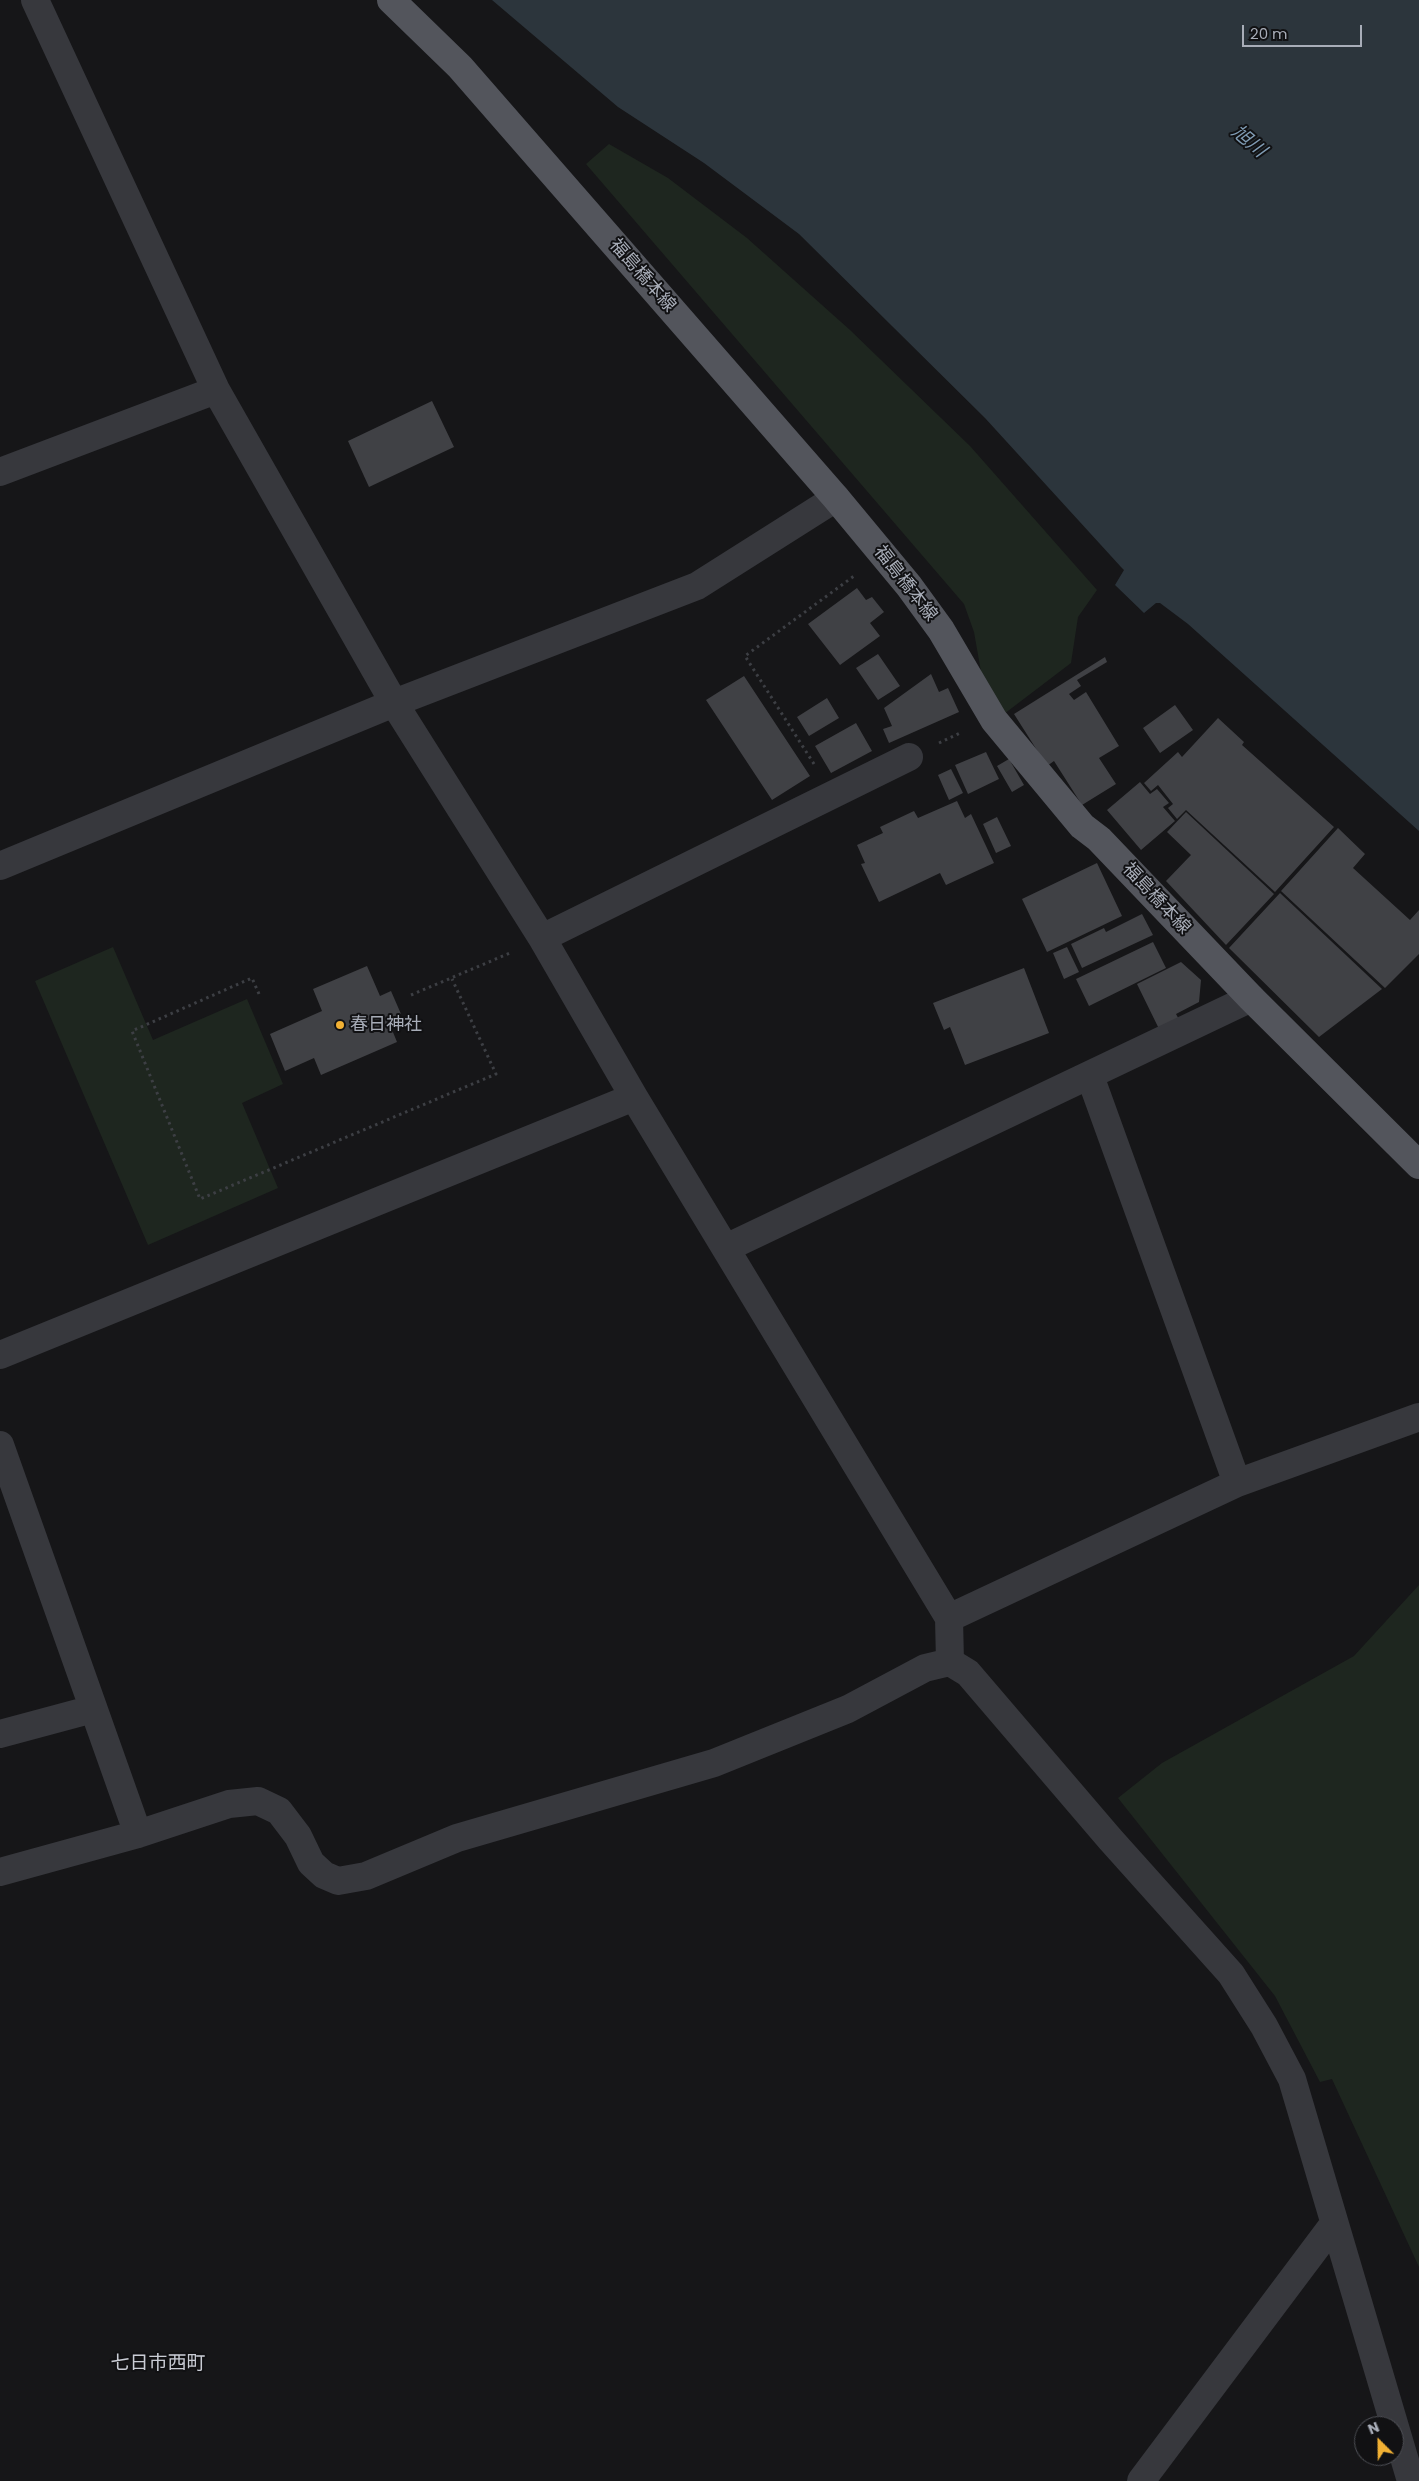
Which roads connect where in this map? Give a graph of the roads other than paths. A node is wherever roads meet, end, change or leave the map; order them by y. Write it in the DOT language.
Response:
graph roads {
  1 [pos="35,0"];
  2 [pos="391,0"];
  3 [pos="216,390"];
  4 [pos="0,472"];
  5 [pos="836,498"];
  6 [pos="394,703"];
  7 [pos="909,757"];
  8 [pos="0,866"];
  9 [pos="542,938"];
  10 [pos="1251,998"];
  11 [pos="1090,1076"];
  12 [pos="634,1097"];
  13 [pos="1419,1164"];
  14 [pos="726,1248"];
  15 [pos="0,1355"];
  16 [pos="1419,1417"];
  17 [pos="0,1445"];
  18 [pos="1237,1483"];
  19 [pos="949,1618"];
  20 [pos="950,1662"];
  21 [pos="93,1709"];
  22 [pos="0,1734"];
  23 [pos="138,1834"];
  24 [pos="0,1872"];
  25 [pos="1333,2225"];
  26 [pos="1141,2481"];
  27 [pos="1411,2481"];
  1 -- 3 [label="street"];
  2 -- 5 [label="main road, 福島橋本線"];
  3 -- 4 [label="street"];
  3 -- 6 [label="street"];
  5 -- 6 [label="street"];
  5 -- 10 [label="main road, 福島橋本線"];
  6 -- 8 [label="street"];
  6 -- 9 [label="street"];
  7 -- 9 [label="street"];
  9 -- 12 [label="street"];
  10 -- 11 [label="street"];
  10 -- 13 [label="main road, 福島橋本線"];
  11 -- 14 [label="street"];
  11 -- 18 [label="street"];
  12 -- 14 [label="street"];
  12 -- 15 [label="street"];
  14 -- 19 [label="street"];
  16 -- 18 [label="street"];
  17 -- 21 [label="street"];
  18 -- 19 [label="street"];
  19 -- 20 [label="street"];
  20 -- 23 [label="street"];
  20 -- 25 [label="street"];
  21 -- 22 [label="street"];
  21 -- 23 [label="street"];
  23 -- 24 [label="street"];
  25 -- 26 [label="street"];
  25 -- 27 [label="street"];
}
